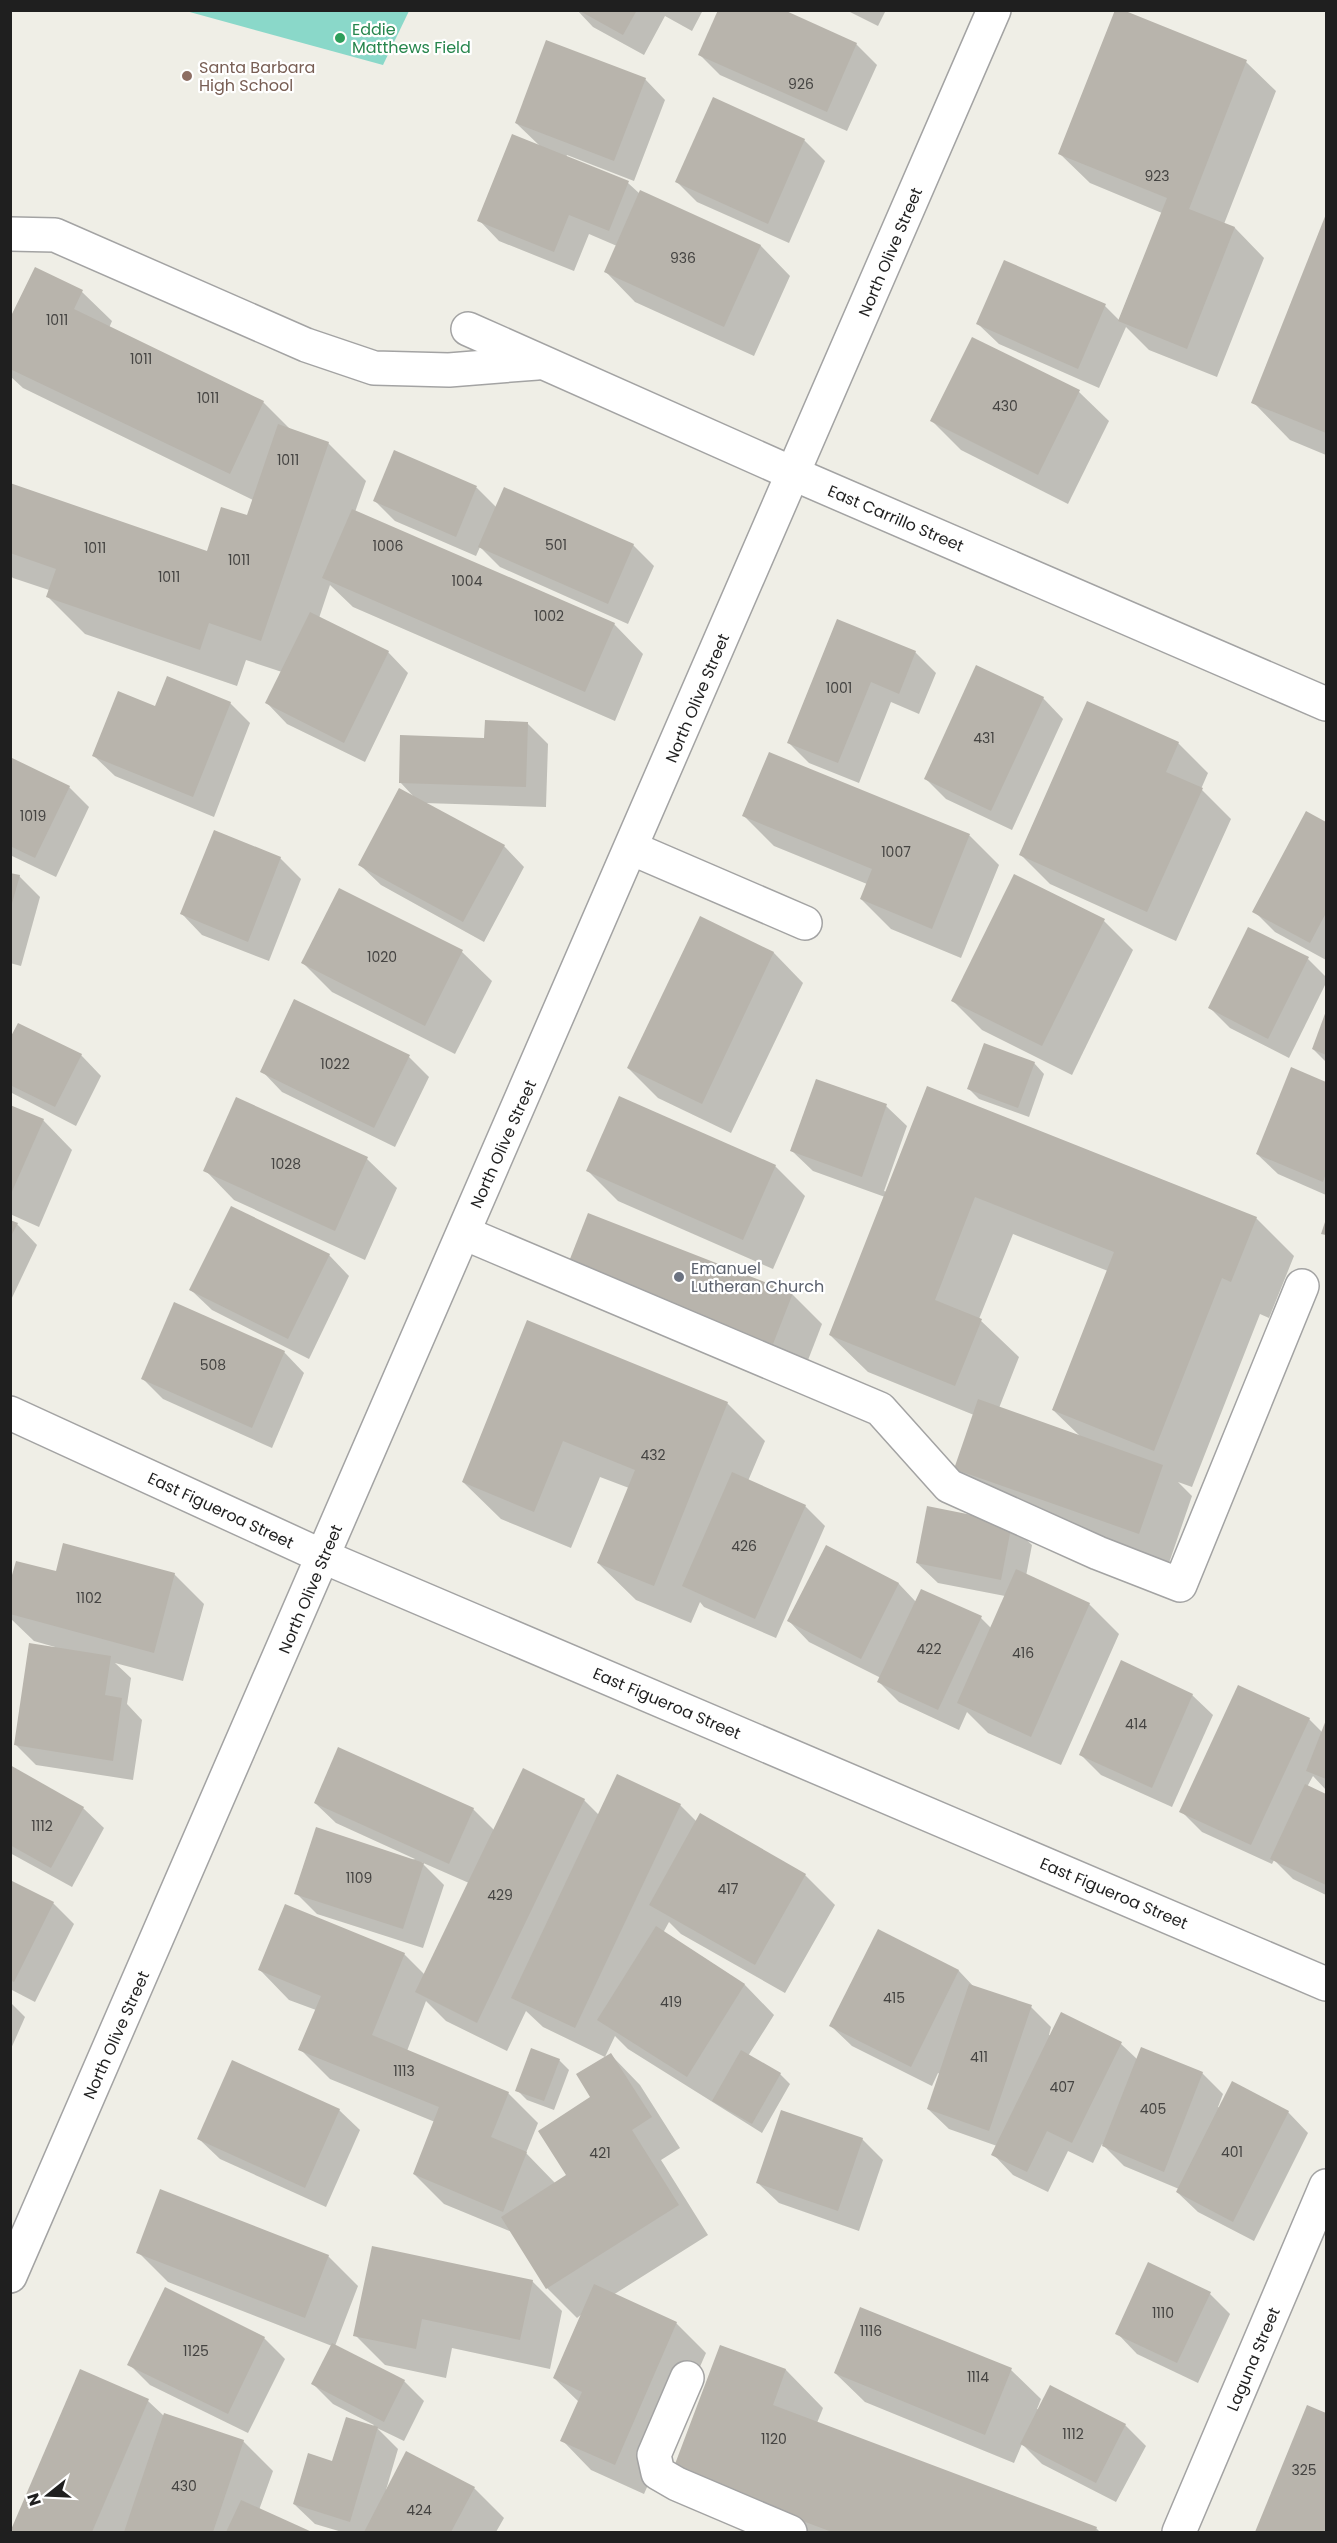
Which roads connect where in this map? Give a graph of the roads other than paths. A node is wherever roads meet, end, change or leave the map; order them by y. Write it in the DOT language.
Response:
graph roads {
  1 [pos="994,10"];
  2 [pos="10,234"];
  3 [pos="468,329"];
  4 [pos="542,363"];
  5 [pos="794,474"];
  6 [pos="1326,704"];
  7 [pos="631,848"];
  8 [pos="805,923"];
  9 [pos="464,1233"];
  10 [pos="1302,1286"];
  11 [pos="10,1413"];
  12 [pos="324,1557"];
  13 [pos="1326,1984"];
  14 [pos="1326,2186"];
  15 [pos="10,2276"];
  16 [pos="687,2378"];
  17 [pos="790,2532"];
  18 [pos="1179,2532"];
  1 -- 5 [label="street, North Olive Street"];
  2 -- 4 [label="street"];
  3 -- 4 [label="street, East Carrillo Street"];
  4 -- 5 [label="street, East Carrillo Street"];
  5 -- 6 [label="street, East Carrillo Street"];
  5 -- 7 [label="street, North Olive Street"];
  7 -- 8 [label="street"];
  7 -- 9 [label="street, North Olive Street"];
  9 -- 10 [label="street"];
  9 -- 12 [label="street, North Olive Street"];
  11 -- 12 [label="street, East Figueroa Street"];
  12 -- 13 [label="street, East Figueroa Street"];
  12 -- 15 [label="street, North Olive Street"];
  14 -- 18 [label="street, Laguna Street"];
  16 -- 17 [label="street"];
}
